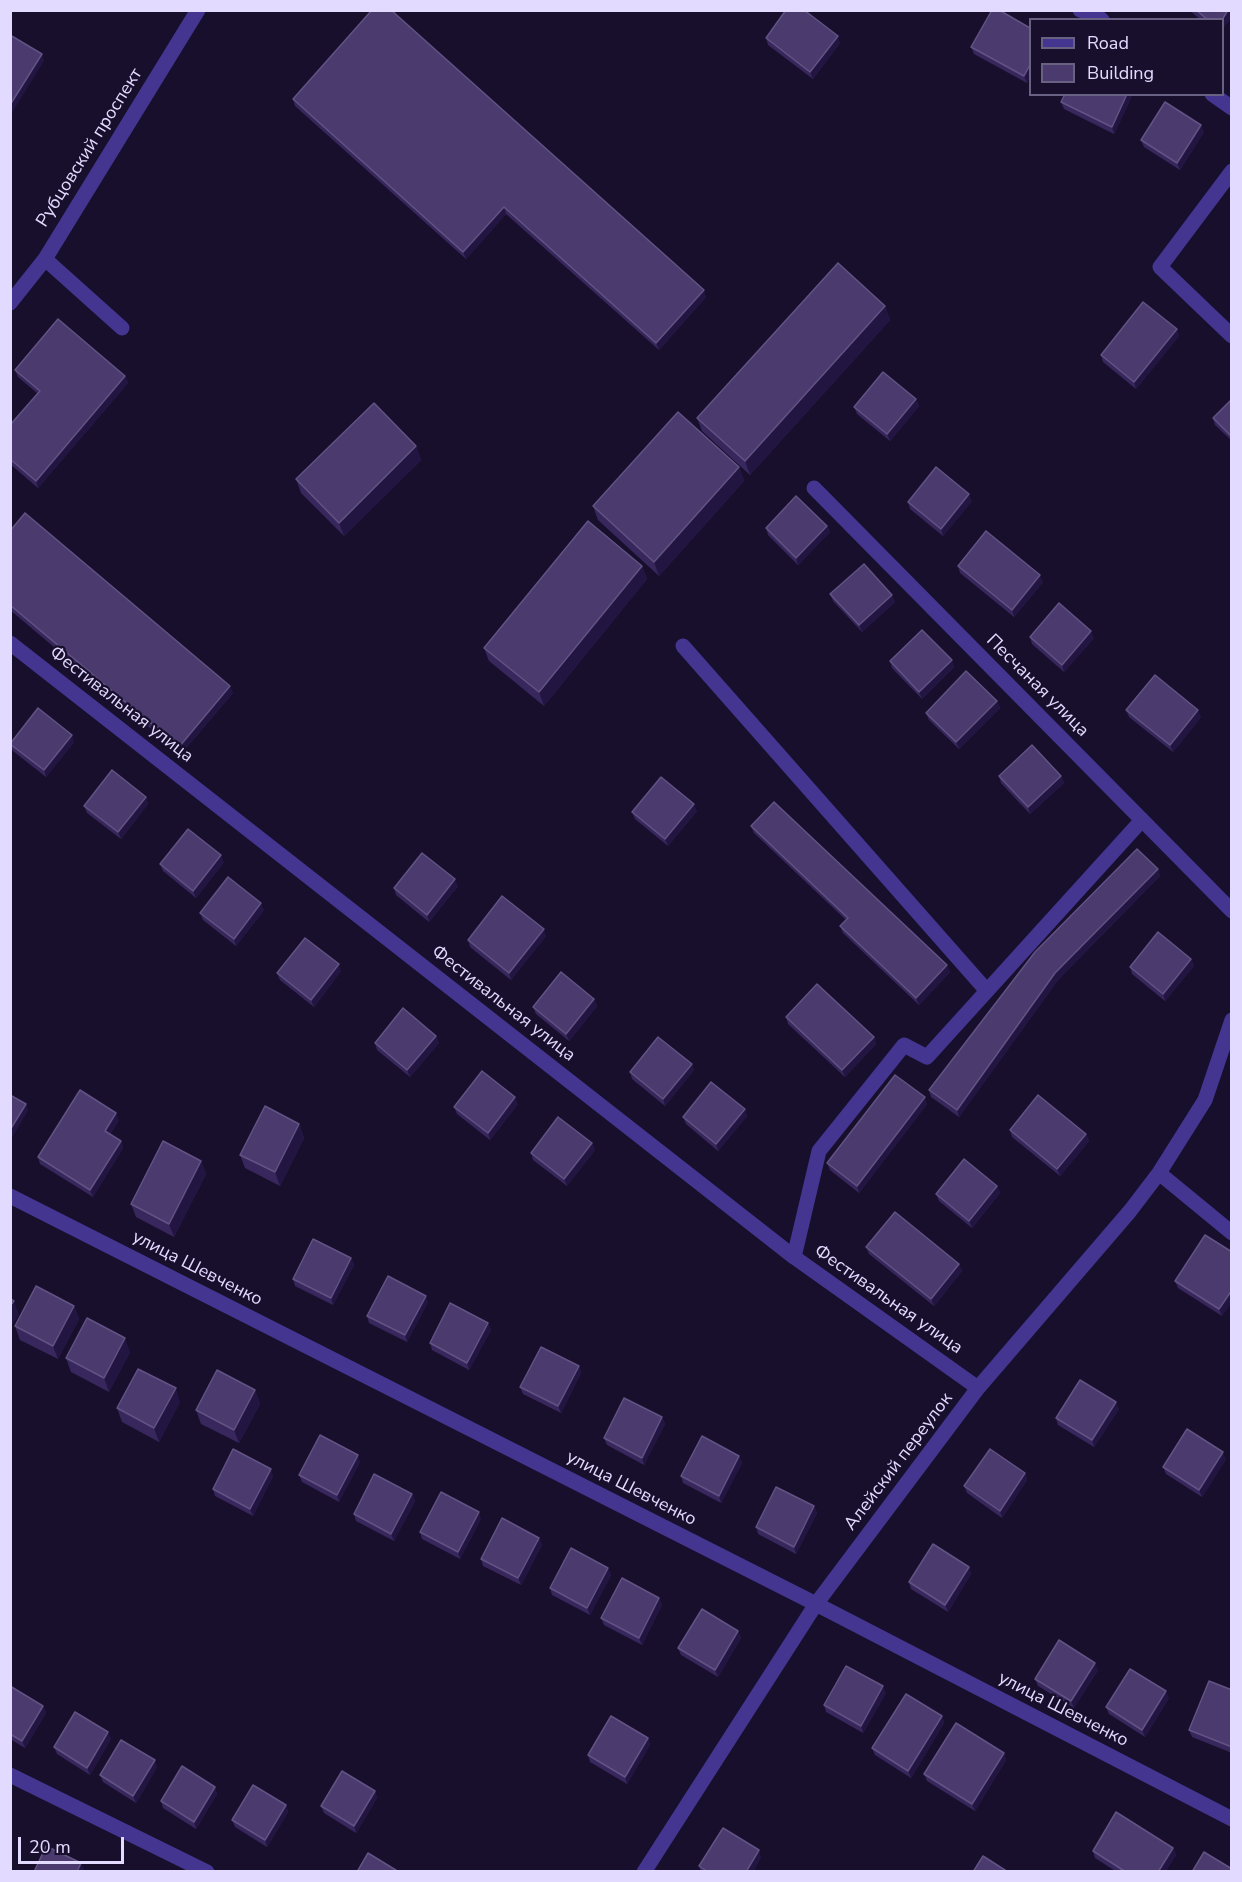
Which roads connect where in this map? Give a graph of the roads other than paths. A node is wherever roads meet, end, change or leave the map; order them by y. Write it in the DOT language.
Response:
graph roads {
  1 [pos="198,10"];
  2 [pos="1215,96"];
  3 [pos="1232,108"];
  4 [pos="1232,171"];
  5 [pos="45,260"];
  6 [pos="10,303"];
  7 [pos="122,328"];
  8 [pos="1232,336"];
  9 [pos="813,488"];
  10 [pos="10,643"];
  11 [pos="683,646"];
  12 [pos="1142,820"];
  13 [pos="1232,911"];
  14 [pos="987,991"];
  15 [pos="1232,1020"];
  16 [pos="1159,1173"];
  17 [pos="10,1196"];
  18 [pos="1232,1233"];
  19 [pos="794,1257"];
  20 [pos="978,1388"];
  21 [pos="816,1604"];
  22 [pos="10,1775"];
  23 [pos="1232,1819"];
  24 [pos="207,1872"];
  25 [pos="645,1872"];
  1 -- 5 [label="street, Рубцовский проспект"];
  2 -- 3 [label="street"];
  4 -- 8 [label="street"];
  5 -- 6 [label="street, Рубцовский проспект"];
  5 -- 7 [label="street"];
  9 -- 12 [label="street, Песчаная улица"];
  10 -- 19 [label="street, Фестивальная улица"];
  11 -- 14 [label="street"];
  12 -- 13 [label="street, Песчаная улица"];
  12 -- 14 [label="street"];
  14 -- 19 [label="street"];
  15 -- 16 [label="street"];
  16 -- 18 [label="street"];
  16 -- 20 [label="street, Алейский переулок"];
  17 -- 21 [label="street, улица Шевченко"];
  19 -- 20 [label="street, Фестивальная улица"];
  20 -- 21 [label="street, Алейский переулок"];
  21 -- 23 [label="street, улица Шевченко"];
  21 -- 25 [label="street, Алейский переулок"];
  22 -- 24 [label="street"];
}
